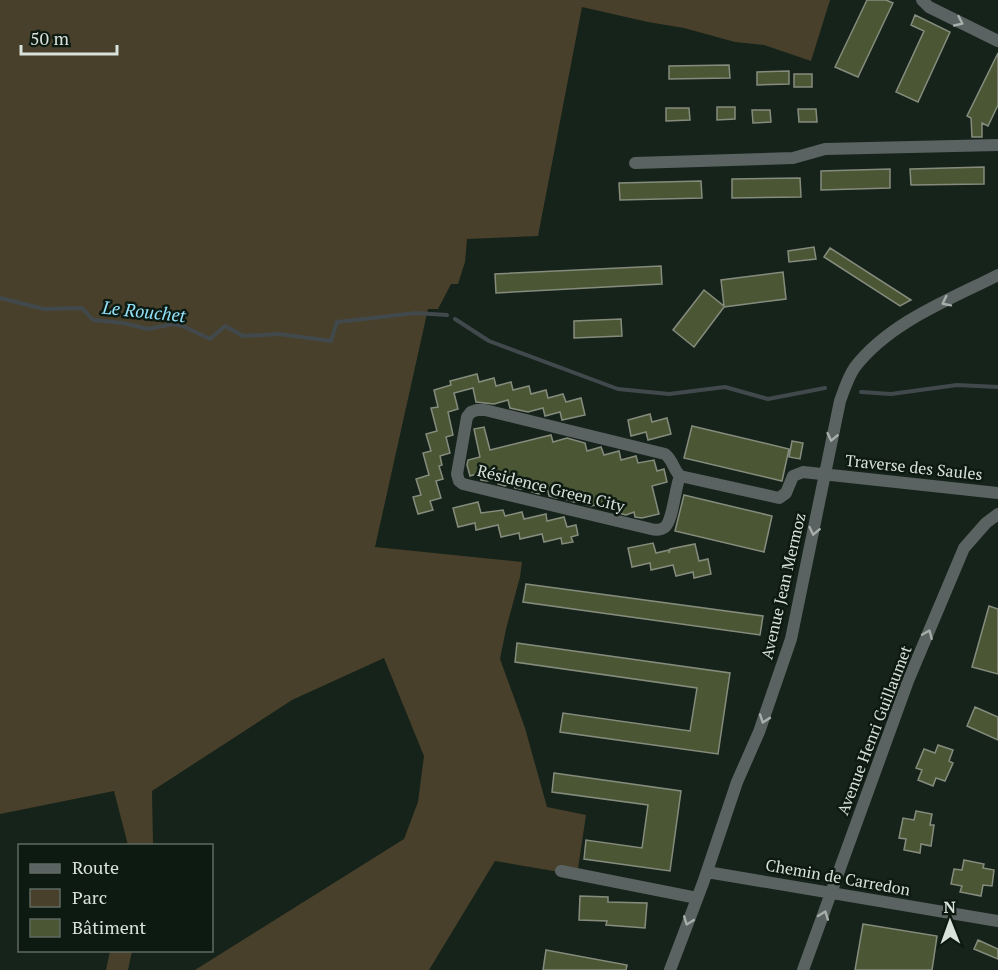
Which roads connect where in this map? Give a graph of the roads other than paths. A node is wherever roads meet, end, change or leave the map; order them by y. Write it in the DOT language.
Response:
graph roads {
  1 [pos="922,0"];
  2 [pos="998,40"];
  3 [pos="998,145"];
  4 [pos="635,163"];
  5 [pos="998,275"];
  6 [pos="825,473"];
  7 [pos="680,476"];
  8 [pos="998,493"];
  9 [pos="998,514"];
  10 [pos="561,871"];
  11 [pos="707,872"];
  12 [pos="831,893"];
  13 [pos="697,898"];
  14 [pos="998,921"];
  15 [pos="669,970"];
  16 [pos="803,970"];
  1 -- 2 [label="street, one-way"];
  3 -- 4 [label="street"];
  5 -- 6 [label="street, Avenue Jean Mermoz, one-way"];
  6 -- 7 [label="street"];
  6 -- 8 [label="street, Traverse des Saules"];
  6 -- 11 [label="street, Avenue Jean Mermoz, one-way"];
  7 -- 7 [label="street, Résidence Green City"];
  12 -- 9 [label="street, Avenue Henri Guillaumet, one-way"];
  10 -- 13 [label="street"];
  11 -- 12 [label="street, Chemin de Carredon"];
  11 -- 13 [label="street, Avenue Jean Mermoz"];
  12 -- 14 [label="street, Chemin de Carredon"];
  16 -- 12 [label="street, Avenue Henri Guillaumet, one-way"];
  13 -- 15 [label="street, Avenue Jean Mermoz, one-way"];
}
